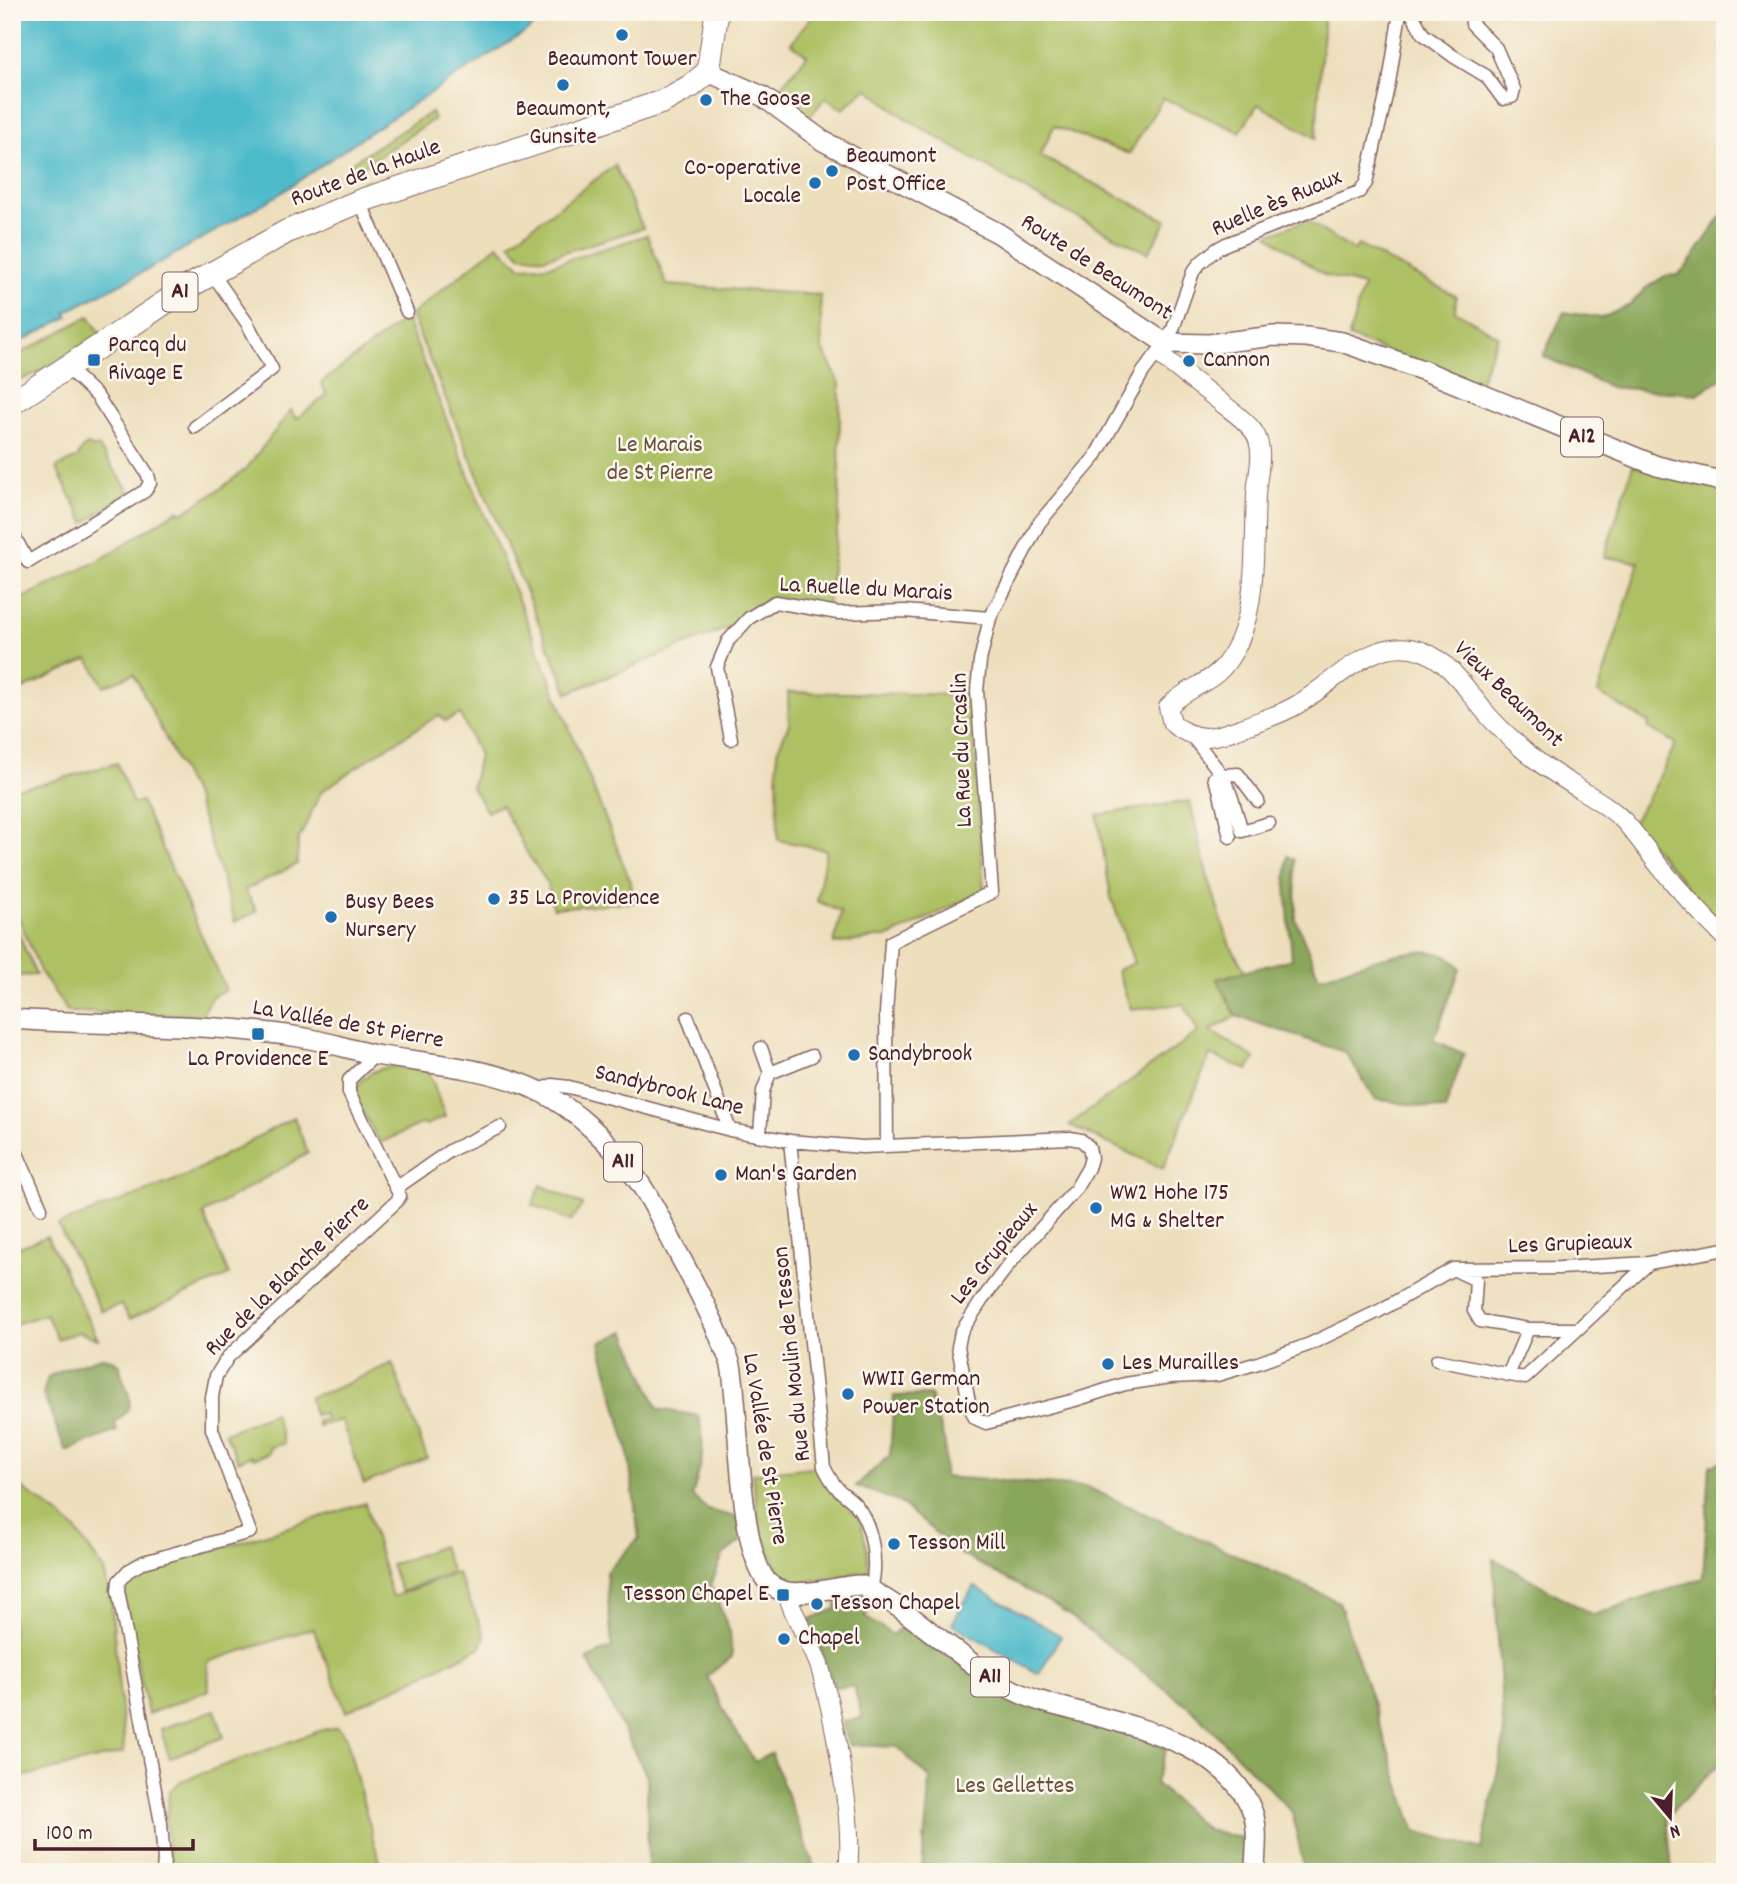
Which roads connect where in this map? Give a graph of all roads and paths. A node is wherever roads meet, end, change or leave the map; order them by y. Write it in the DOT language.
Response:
graph roads {
  1 [pos="717,12"];
  2 [pos="1400,12"];
  3 [pos="1411,12"];
  4 [pos="1471,12"];
  5 [pos="708,72"];
  6 [pos="360,201"];
  7 [pos="212,272"];
  8 [pos="407,312"];
  9 [pos="1165,343"];
  10 [pos="67,368"];
  11 [pos="12,403"];
  12 [pos="195,427"];
  13 [pos="1725,482"];
  14 [pos="12,532"];
  15 [pos="990,618"];
  16 [pos="1191,735"];
  17 [pos="731,739"];
  18 [pos="1222,775"];
  19 [pos="1258,801"];
  20 [pos="1269,823"];
  21 [pos="1230,837"];
  22 [pos="1725,938"];
  23 [pos="688,1018"];
  24 [pos="12,1019"];
  25 [pos="761,1048"];
  26 [pos="375,1055"];
  27 [pos="812,1056"];
  28 [pos="770,1073"];
  29 [pos="539,1091"];
  30 [pos="500,1127"];
  31 [pos="730,1130"];
  32 [pos="760,1135"];
  33 [pos="790,1140"];
  34 [pos="12,1142"];
  35 [pos="887,1146"];
  36 [pos="396,1188"];
  37 [pos="41,1209"];
  38 [pos="1725,1249"];
  39 [pos="1649,1263"];
  40 [pos="1453,1269"];
  41 [pos="1528,1329"];
  42 [pos="1577,1329"];
  43 [pos="1437,1360"];
  44 [pos="1508,1375"];
  45 [pos="871,1590"];
  46 [pos="787,1593"];
  47 [pos="163,1872"];
  48 [pos="848,1872"];
  49 [pos="1255,1872"];
  1 -- 5 [label="highway"];
  2 -- 9 [label="street, Ruelle ès Ruaux"];
  3 -- 4 [label="street"];
  5 -- 6 [label="highway, Route de la Haule / A1"];
  5 -- 9 [label="main road, Route de Beaumont"];
  6 -- 7 [label="highway, Route de la Haule / A1"];
  6 -- 8 [label="street"];
  7 -- 10 [label="highway, Route de la Haule / A1"];
  7 -- 12 [label="street"];
  9 -- 13 [label="main road, Route de Beaumont / A12"];
  9 -- 15 [label="street, La Rue du Craslin"];
  9 -- 16 [label="street"];
  10 -- 11 [label="highway, Route de la Haule / A1"];
  10 -- 14 [label="street"];
  15 -- 17 [label="street, La Ruelle du Marais"];
  15 -- 35 [label="street, La Rue du Craslin"];
  16 -- 18 [label="street"];
  16 -- 22 [label="street, Vieux Beaumont"];
  18 -- 19 [label="street"];
  18 -- 20 [label="street"];
  18 -- 21 [label="street"];
  23 -- 31 [label="street"];
  24 -- 26 [label="main road, La Vallée de St Pierre / A11"];
  25 -- 28 [label="street"];
  26 -- 29 [label="main road, La Vallée de St Pierre / A11"];
  26 -- 36 [label="street, Rue de la Blanche Pierre"];
  27 -- 28 [label="street"];
  28 -- 32 [label="street"];
  29 -- 31 [label="street, Sandybrook Lane"];
  29 -- 46 [label="main road, La Vallée de St Pierre / A11"];
  30 -- 36 [label="street"];
  31 -- 32 [label="street, Sandybrook Lane"];
  32 -- 33 [label="street, Sandybrook Lane"];
  33 -- 35 [label="street, Les Grupieaux"];
  33 -- 45 [label="street, Rue du Moulin de Tesson"];
  34 -- 37 [label="street"];
  35 -- 40 [label="street, Les Grupieaux"];
  36 -- 47 [label="street, Rue de la Blanche Pierre"];
  38 -- 39 [label="street, Les Grupieaux"];
  39 -- 40 [label="street, Les Grupieaux"];
  39 -- 42 [label="street"];
  40 -- 41 [label="street"];
  41 -- 42 [label="street"];
  41 -- 44 [label="street"];
  42 -- 44 [label="street"];
  43 -- 44 [label="street"];
  45 -- 46 [label="main road, A11"];
  45 -- 49 [label="main road, A11"];
  46 -- 48 [label="street"];
}
